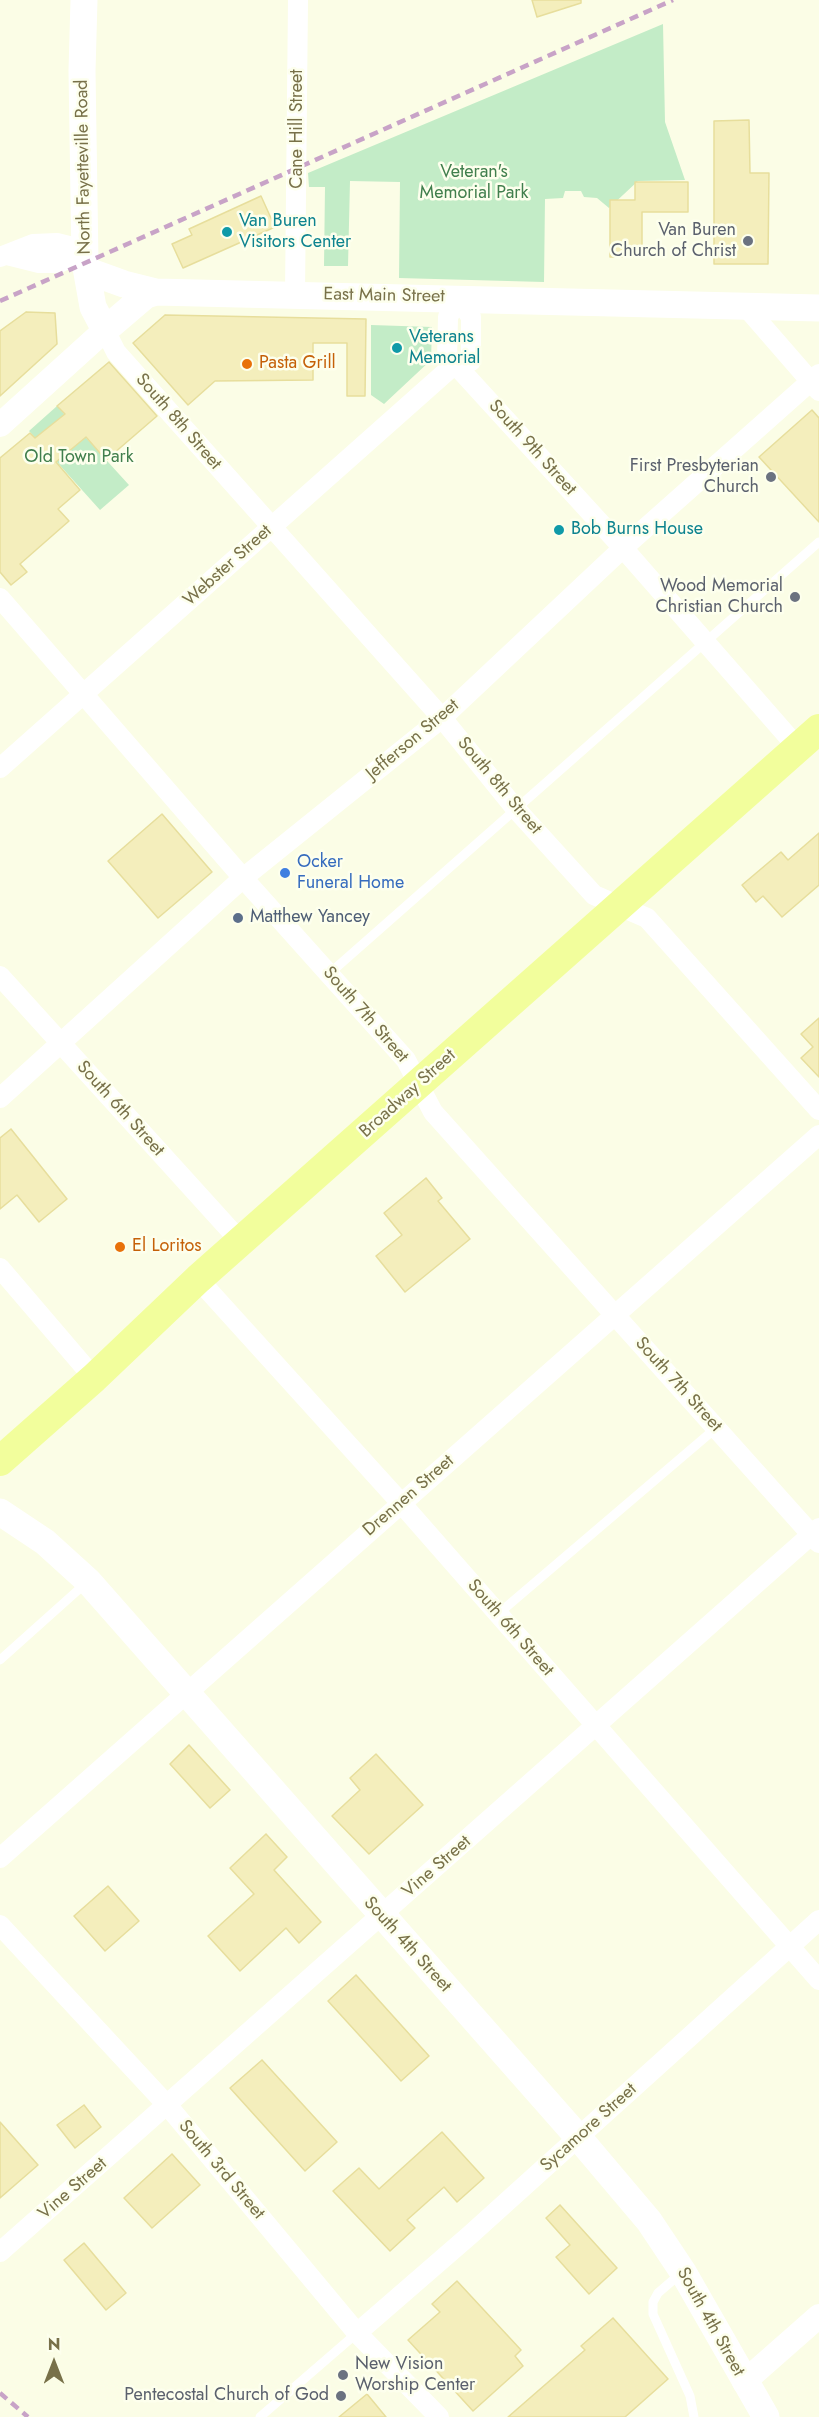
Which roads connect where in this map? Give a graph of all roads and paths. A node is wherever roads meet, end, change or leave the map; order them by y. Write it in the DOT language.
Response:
graph roads {
  1 [pos="84,0"];
  2 [pos="298,0"];
  3 [pos="4,256"];
  4 [pos="87,261"];
  5 [pos="156,292"];
  6 [pos="295,294"];
  7 [pos="458,298"];
  8 [pos="746,307"];
  9 [pos="819,308"];
  10 [pos="105,330"];
  11 [pos="456,364"];
  12 [pos="816,382"];
  13 [pos="0,426"];
  14 [pos="271,527"];
  15 [pos="819,542"];
  16 [pos="623,548"];
  17 [pos="0,598"];
  18 [pos="704,643"];
  19 [pos="84,694"];
  20 [pos="442,718"];
  21 [pos="808,739"];
  22 [pos="0,768"];
  23 [pos="515,808"];
  24 [pos="243,878"];
  25 [pos="620,906"];
  26 [pos="330,973"];
  27 [pos="0,976"];
  28 [pos="61,1045"];
  29 [pos="418,1084"];
  30 [pos="0,1098"];
  31 [pos="819,1110"];
  32 [pos="819,1135"];
  33 [pos="241,1242"];
  34 [pos="0,1268"];
  35 [pos="198,1279"];
  36 [pos="614,1314"];
  37 [pos="94,1378"];
  38 [pos="716,1428"];
  39 [pos="0,1461"];
  40 [pos="400,1503"];
  41 [pos="0,1512"];
  42 [pos="817,1535"];
  43 [pos="88,1581"];
  44 [pos="498,1614"];
  45 [pos="0,1660"];
  46 [pos="185,1693"];
  47 [pos="596,1727"];
  48 [pos="0,1858"];
  49 [pos="381,1917"];
  50 [pos="819,1920"];
  51 [pos="0,1925"];
  52 [pos="789,1946"];
  53 [pos="819,1980"];
  54 [pos="168,2106"];
  55 [pos="578,2137"];
  56 [pos="0,2252"];
  57 [pos="683,2272"];
  58 [pos="819,2316"];
  59 [pos="357,2333"];
  60 [pos="744,2382"];
  61 [pos="260,2417"];
  62 [pos="439,2417"];
  63 [pos="694,2417"];
  64 [pos="766,2417"];
  1 -- 4 [label="main road, North Fayetteville Road"];
  2 -- 6 [label="street, Cane Hill Street"];
  3 -- 4 [label="street"];
  4 -- 5 [label="main road, East Main Street"];
  4 -- 10 [label="main road, North Fayetteville Road"];
  5 -- 6 [label="main road, East Main Street"];
  5 -- 10 [label="main road"];
  6 -- 7 [label="main road, East Main Street"];
  7 -- 8 [label="main road, East Main Street"];
  7 -- 11 [label="street"];
  8 -- 9 [label="main road, East Main Street"];
  8 -- 12 [label="street"];
  10 -- 13 [label="street"];
  10 -- 14 [label="street, South 8th Street"];
  11 -- 14 [label="street, Webster Street"];
  11 -- 16 [label="street, South 9th Street"];
  12 -- 16 [label="street, Jefferson Street"];
  14 -- 19 [label="street, Webster Street"];
  14 -- 20 [label="street, South 8th Street"];
  15 -- 18 [label="lane"];
  16 -- 18 [label="street, South 9th Street"];
  16 -- 20 [label="street, Jefferson Street"];
  17 -- 19 [label="street, South 7th Street"];
  18 -- 21 [label="street, South 9th Street"];
  18 -- 23 [label="lane"];
  19 -- 22 [label="street, Webster Street"];
  19 -- 24 [label="street, South 7th Street"];
  20 -- 23 [label="street, South 8th Street"];
  20 -- 24 [label="street, Jefferson Street"];
  21 -- 25 [label="main road, Broadway Street"];
  23 -- 25 [label="street, South 8th Street"];
  23 -- 26 [label="lane"];
  24 -- 26 [label="street, South 7th Street"];
  24 -- 28 [label="street, Jefferson Street"];
  25 -- 29 [label="main road, Broadway Street"];
  25 -- 31 [label="street, South 8th Street"];
  26 -- 29 [label="street, South 7th Street"];
  27 -- 28 [label="street, South 6th Street"];
  28 -- 30 [label="street, Jefferson Street"];
  28 -- 33 [label="street, South 6th Street"];
  29 -- 33 [label="main road, Broadway Street"];
  29 -- 36 [label="street, South 7th Street"];
  32 -- 36 [label="street, Drennen Street"];
  33 -- 35 [label="main road, Broadway Street"];
  34 -- 37 [label="street"];
  35 -- 37 [label="main road, Broadway Street"];
  35 -- 40 [label="street, South 6th Street"];
  36 -- 38 [label="street, South 7th Street"];
  36 -- 40 [label="street, Drennen Street"];
  37 -- 39 [label="main road, Broadway Street"];
  38 -- 42 [label="street, South 7th Street"];
  38 -- 44 [label="lane"];
  40 -- 44 [label="street, South 6th Street"];
  40 -- 46 [label="street, Drennen Street"];
  41 -- 43 [label="main road, South 4th Street"];
  42 -- 47 [label="street, Vine Street"];
  43 -- 45 [label="lane"];
  43 -- 46 [label="main road, South 4th Street"];
  44 -- 47 [label="street, South 6th Street"];
  46 -- 48 [label="street, Drennen Street"];
  46 -- 49 [label="main road, South 4th Street"];
  47 -- 49 [label="street, Vine Street"];
  47 -- 52 [label="street, South 6th Street"];
  49 -- 54 [label="street, Vine Street"];
  49 -- 55 [label="main road, South 4th Street"];
  50 -- 52 [label="street, Sycamore Street"];
  51 -- 54 [label="street, South 3rd Street"];
  52 -- 53 [label="street, South 6th Street"];
  52 -- 55 [label="street, Sycamore Street"];
  54 -- 56 [label="street, Vine Street"];
  54 -- 59 [label="street, South 3rd Street"];
  55 -- 57 [label="main road, South 4th Street"];
  55 -- 59 [label="street, Sycamore Street"];
  57 -- 60 [label="main road, South 4th Street"];
  57 -- 63 [label="lane"];
  58 -- 60 [label="street"];
  59 -- 61 [label="lane"];
  59 -- 62 [label="street, South 3rd Street"];
  60 -- 64 [label="main road, South 4th Street"];
}
